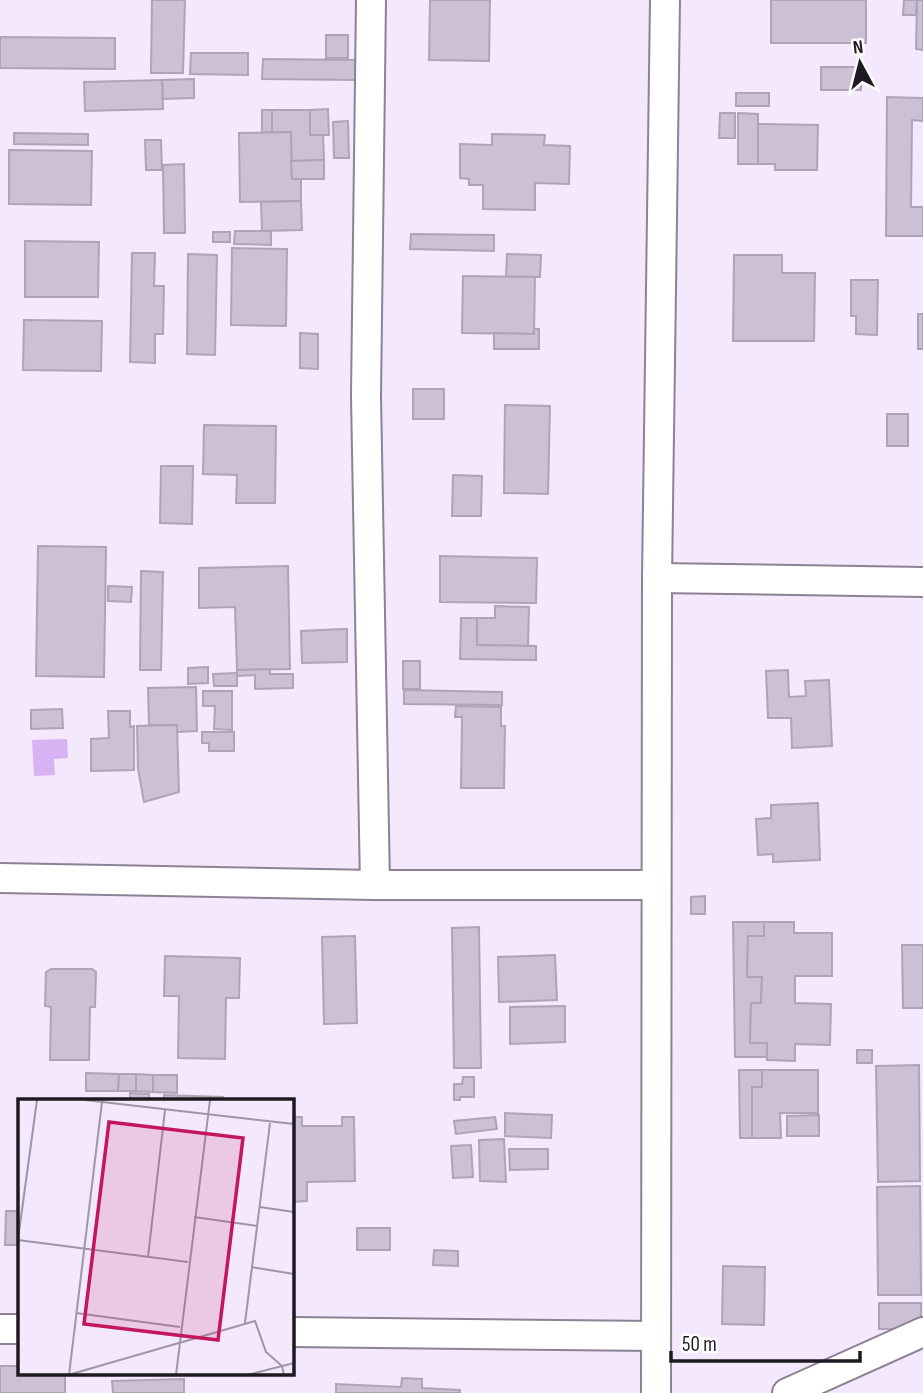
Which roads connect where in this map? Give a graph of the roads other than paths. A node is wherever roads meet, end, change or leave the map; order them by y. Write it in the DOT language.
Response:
graph roads {
  1 [pos="371,0"];
  2 [pos="665,0"];
  3 [pos="657,578"];
  4 [pos="923,582"];
  5 [pos="0,878"];
  6 [pos="375,885"];
  7 [pos="655,885"];
  8 [pos="0,1329"];
  9 [pos="18,1329"];
  10 [pos="294,1332"];
  11 [pos="923,1332"];
  12 [pos="655,1336"];
  13 [pos="656,1393"];
  14 [pos="787,1393"];
  1 -- 6 [label="street"];
  2 -- 3 [label="street"];
  3 -- 4 [label="street"];
  3 -- 7 [label="street"];
  5 -- 6 [label="street"];
  6 -- 7 [label="street"];
  7 -- 12 [label="street"];
  8 -- 9 [label="street"];
  10 -- 12 [label="street"];
  11 -- 14 [label="street"];
  12 -- 13 [label="street"];
}
